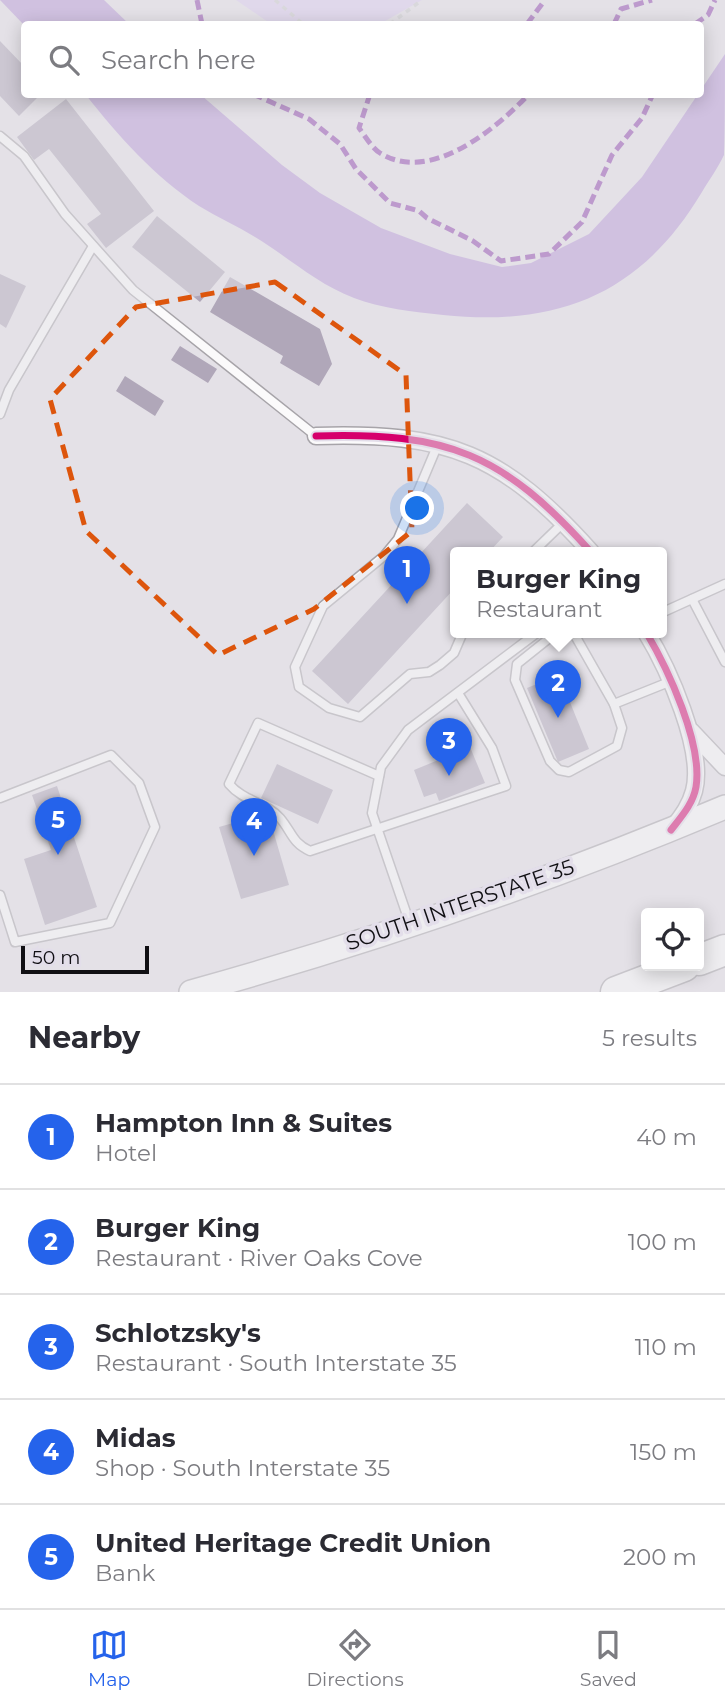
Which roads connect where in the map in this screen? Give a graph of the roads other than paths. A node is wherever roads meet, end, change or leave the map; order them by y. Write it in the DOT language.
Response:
graph roads {
  1 [pos="0,136"];
  2 [pos="93,246"];
  3 [pos="0,414"];
  4 [pos="316,436"];
  5 [pos="438,444"];
  6 [pos="564,522"];
  7 [pos="538,547"];
  8 [pos="586,547"];
  9 [pos="725,584"];
  10 [pos="692,599"];
  11 [pos="667,610"];
  12 [pos="460,638"];
  13 [pos="530,638"];
  14 [pos="550,638"];
  15 [pos="576,638"];
  16 [pos="649,638"];
  17 [pos="722,648"];
  18 [pos="725,662"];
  19 [pos="669,682"];
  20 [pos="458,693"];
  21 [pos="614,704"];
  22 [pos="691,731"];
  23 [pos="725,767"];
  24 [pos="379,776"];
  25 [pos="0,798"];
  26 [pos="725,807"];
  27 [pos="378,830"];
  28 [pos="671,830"];
  29 [pos="0,895"];
  30 [pos="410,924"];
  31 [pos="725,950"];
  32 [pos="704,958"];
  33 [pos="671,971"];
  34 [pos="191,992"];
  35 [pos="616,992"];
  1 -- 2 [label="lane"];
  2 -- 3 [label="lane"];
  2 -- 4 [label="lane"];
  4 -- 5 [label="street"];
  5 -- 6 [label="street"];
  5 -- 12 [label="lane"];
  6 -- 7 [label="lane"];
  6 -- 8 [label="street"];
  9 -- 10 [label="lane"];
  10 -- 11 [label="lane"];
  10 -- 17 [label="lane"];
  13 -- 20 [label="lane"];
  14 -- 21 [label="lane"];
  15 -- 21 [label="lane"];
  16 -- 19 [label="street"];
  17 -- 18 [label="lane"];
  19 -- 21 [label="lane"];
  19 -- 22 [label="street"];
  20 -- 24 [label="lane"];
  20 -- 27 [label="lane"];
  22 -- 23 [label="street"];
  22 -- 28 [label="street"];
  24 -- 27 [label="lane"];
  24 -- 27 [label="lane"];
  25 -- 29 [label="lane"];
  26 -- 28 [label="main road, SOUTH INTERSTATE 35"];
  27 -- 30 [label="lane"];
  28 -- 30 [label="main road, SOUTH INTERSTATE 35"];
  30 -- 34 [label="main road, SOUTH INTERSTATE 35"];
  31 -- 32 [label="highway"];
  33 -- 35 [label="highway"];
}
